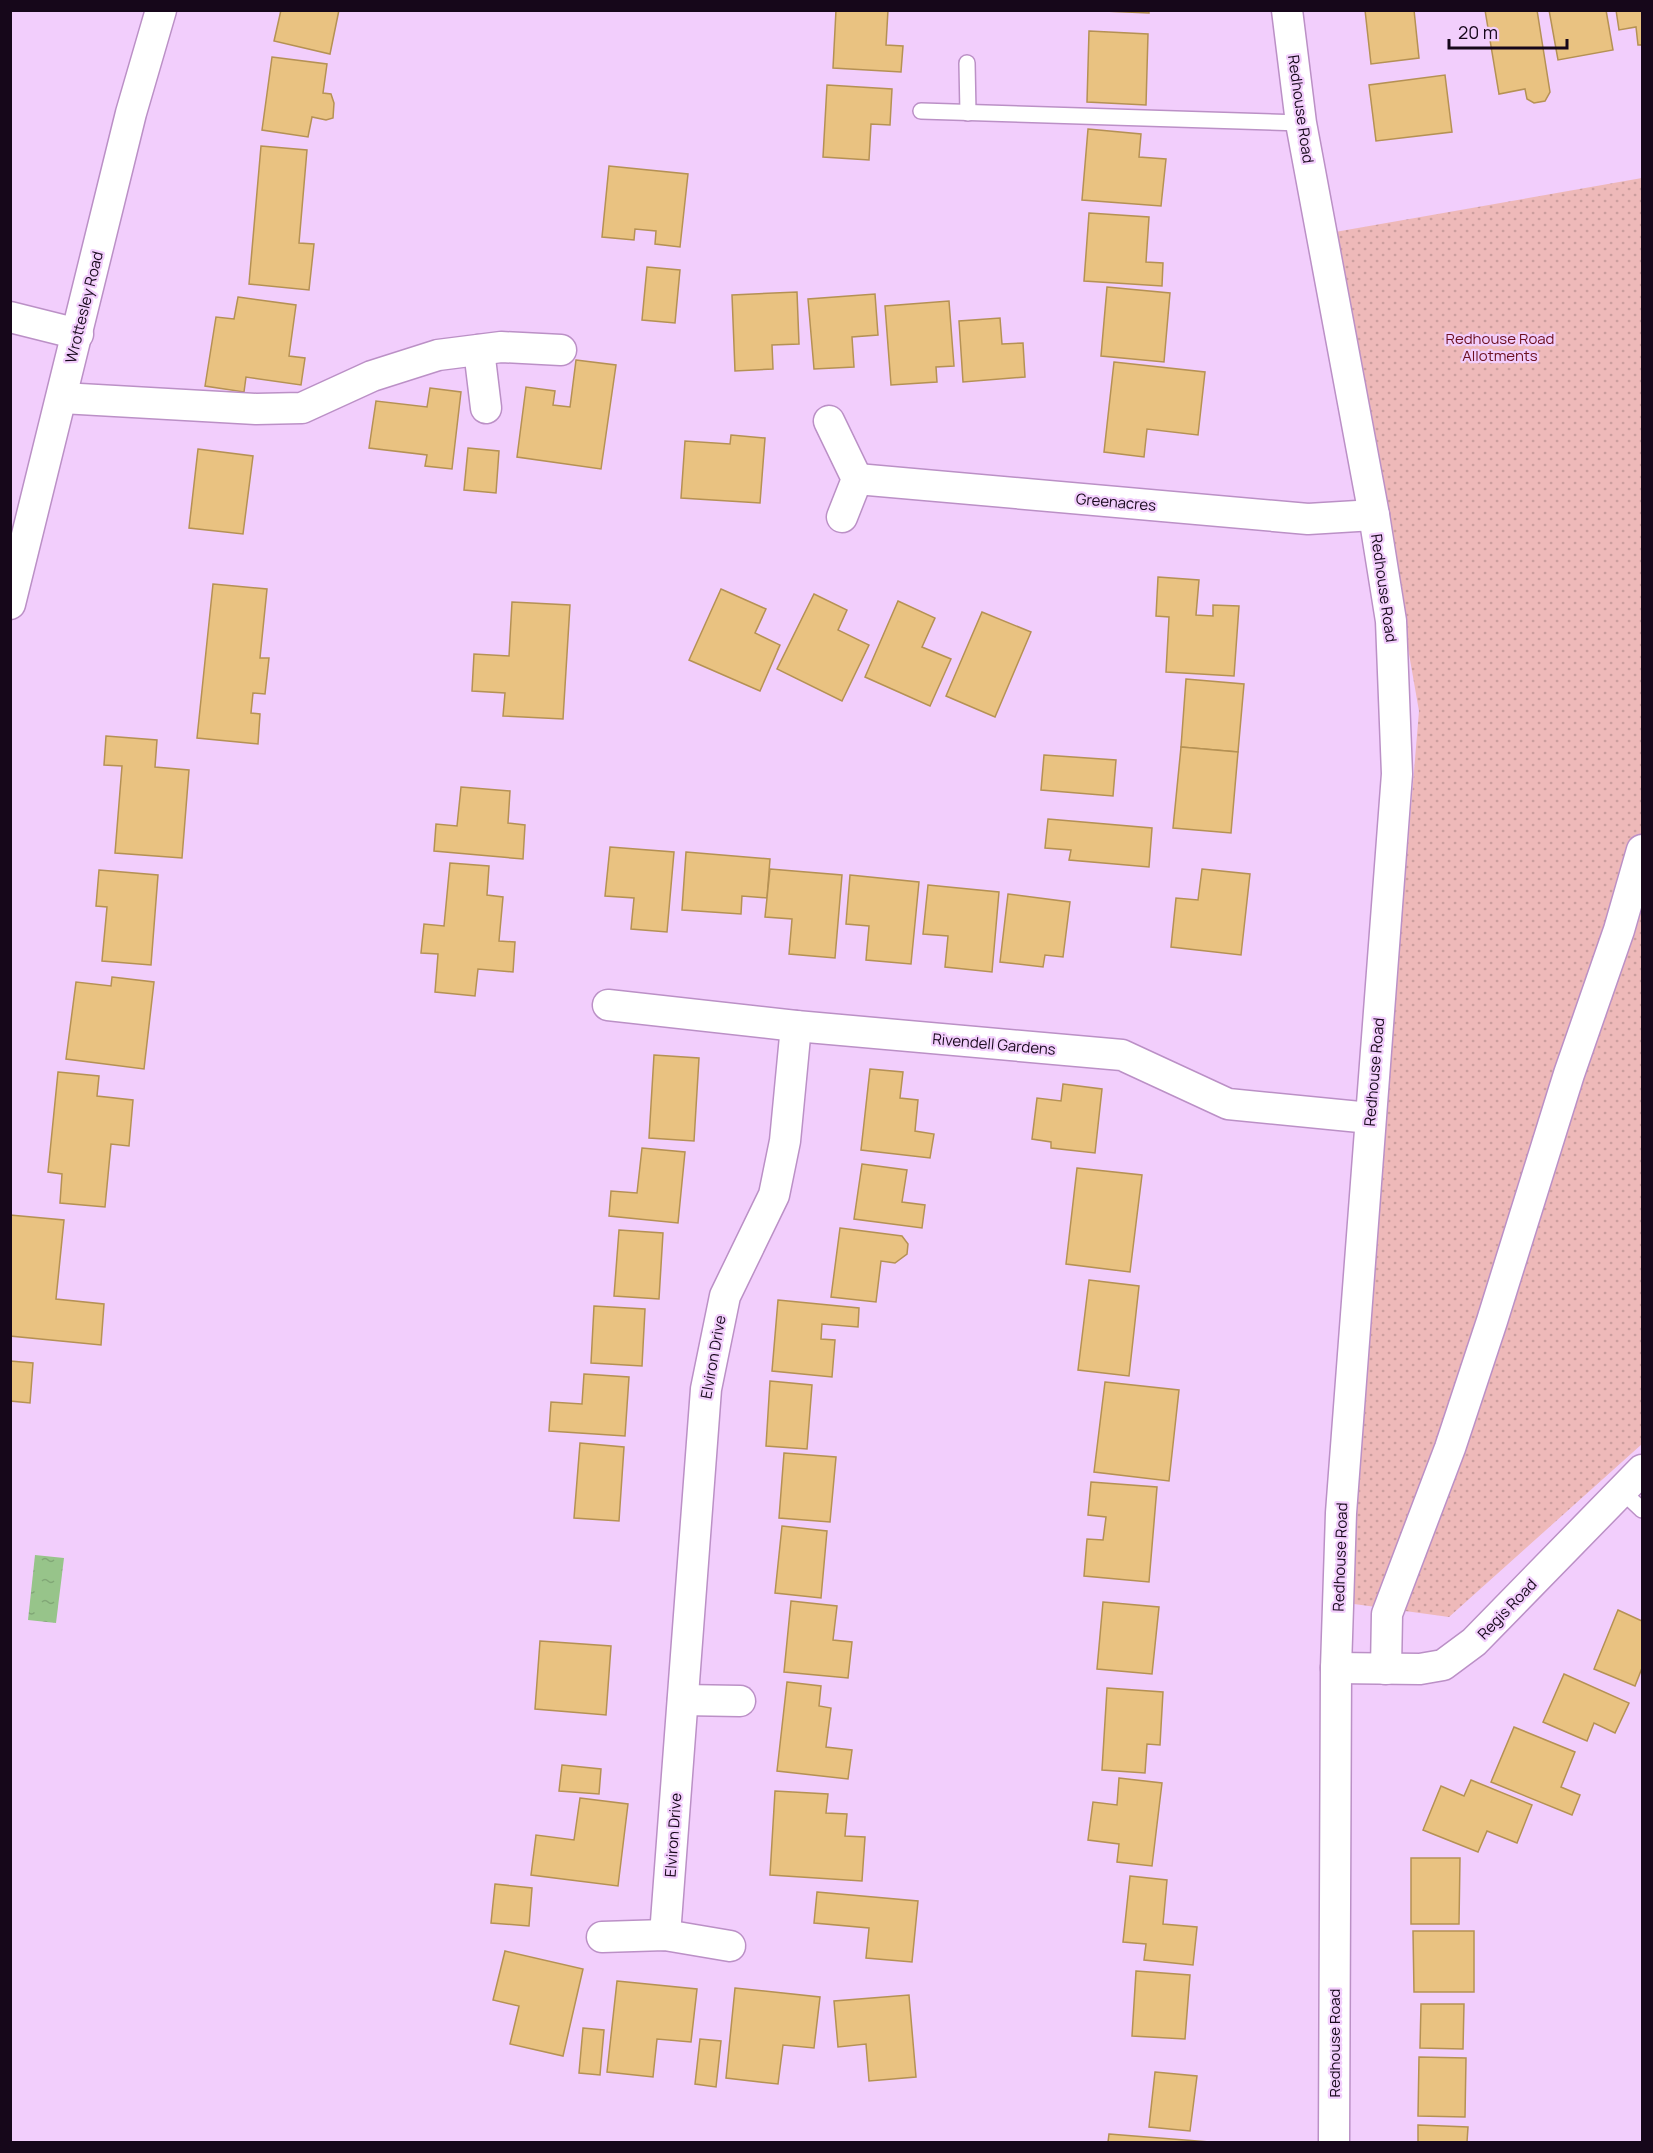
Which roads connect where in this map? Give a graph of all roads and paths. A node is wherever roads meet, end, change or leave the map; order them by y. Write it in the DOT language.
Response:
graph roads {
  1 [pos="161,10"];
  2 [pos="1287,10"];
  3 [pos="967,63"];
  4 [pos="921,111"];
  5 [pos="968,113"];
  6 [pos="1301,123"];
  7 [pos="10,318"];
  8 [pos="78,334"];
  9 [pos="479,350"];
  10 [pos="561,350"];
  11 [pos="62,398"];
  12 [pos="486,408"];
  13 [pos="830,421"];
  14 [pos="857,479"];
  15 [pos="1374,515"];
  16 [pos="842,517"];
  17 [pos="10,604"];
  18 [pos="1642,850"];
  19 [pos="608,1005"];
  20 [pos="796,1026"];
  21 [pos="1370,1118"];
  22 [pos="1642,1470"];
  23 [pos="1632,1500"];
  24 [pos="1336,1668"];
  25 [pos="1386,1670"];
  26 [pos="683,1700"];
  27 [pos="740,1701"];
  28 [pos="665,1935"];
  29 [pos="602,1937"];
  30 [pos="730,1946"];
  31 [pos="1334,2142"];
  1 -- 8 [label="street, Wrottesley Road"];
  2 -- 6 [label="street, Redhouse Road"];
  3 -- 5 [label="lane"];
  4 -- 5 [label="lane"];
  5 -- 6 [label="lane"];
  6 -- 15 [label="street, Redhouse Road"];
  7 -- 8 [label="street"];
  8 -- 11 [label="street, Wrottesley Road"];
  9 -- 10 [label="street"];
  9 -- 11 [label="street"];
  9 -- 12 [label="street"];
  11 -- 17 [label="street, Wrottesley Road"];
  13 -- 14 [label="street"];
  14 -- 15 [label="street, Greenacres"];
  14 -- 16 [label="street"];
  15 -- 21 [label="street, Redhouse Road"];
  18 -- 25 [label="street"];
  19 -- 20 [label="street, Rivendell Gardens"];
  20 -- 21 [label="street, Rivendell Gardens"];
  20 -- 26 [label="street, Elviron Drive"];
  21 -- 24 [label="street, Redhouse Road"];
  22 -- 23 [label="street, Regis Road"];
  23 -- 25 [label="street, Regis Road"];
  24 -- 25 [label="street, Regis Road"];
  24 -- 31 [label="street, Redhouse Road"];
  26 -- 27 [label="street"];
  26 -- 28 [label="street, Elviron Drive"];
  28 -- 29 [label="street"];
  28 -- 30 [label="street"];
}
